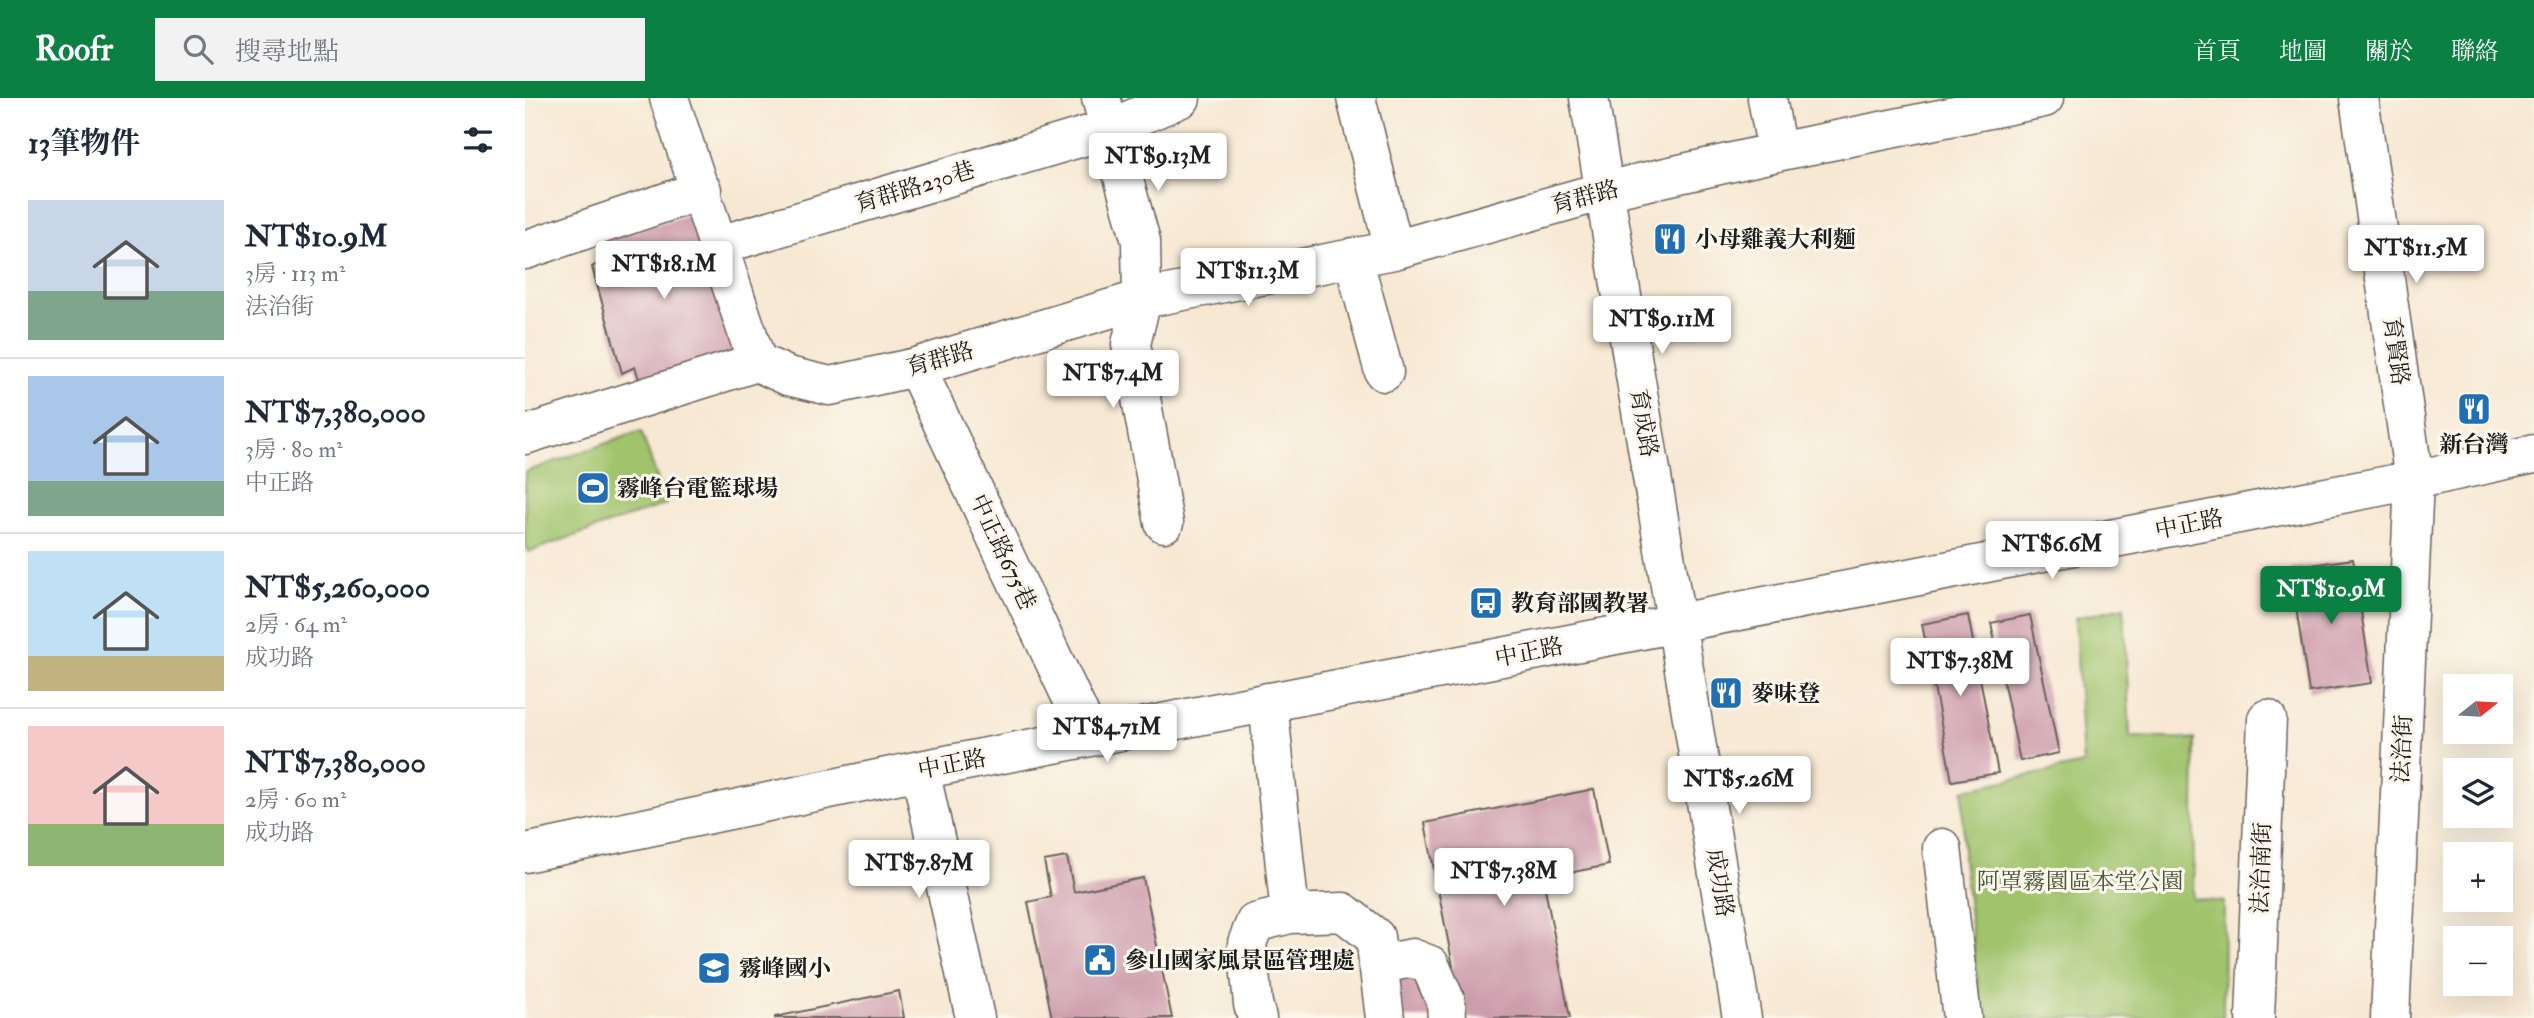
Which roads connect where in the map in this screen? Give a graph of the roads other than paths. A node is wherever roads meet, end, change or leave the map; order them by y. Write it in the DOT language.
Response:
graph roads {
  1 [pos="669,98"];
  2 [pos="1181,98"];
  3 [pos="1356,98"];
  4 [pos="1589,98"];
  5 [pos="1767,98"];
  6 [pos="2044,98"];
  7 [pos="2359,98"];
  8 [pos="1105,114"];
  9 [pos="1777,152"];
  10 [pos="702,190"];
  11 [pos="1604,191"];
  12 [pos="720,245"];
  13 [pos="525,250"];
  14 [pos="1394,250"];
  15 [pos="1353,257"];
  16 [pos="1142,299"];
  17 [pos="757,362"];
  18 [pos="916,367"];
  19 [pos="1384,372"];
  20 [pos="525,435"];
  21 [pos="2534,454"];
  22 [pos="2414,480"];
  23 [pos="1164,523"];
  24 [pos="1678,623"];
  25 [pos="1268,702"];
  26 [pos="2267,719"];
  27 [pos="1090,737"];
  28 [pos="920,770"];
  29 [pos="1942,848"];
  30 [pos="525,853"];
  31 [pos="1290,914"];
  32 [pos="1378,965"];
  33 [pos="975,1018"];
  34 [pos="1258,1018"];
  35 [pos="1385,1018"];
  36 [pos="1447,1018"];
  37 [pos="1742,1018"];
  38 [pos="1962,1018"];
  39 [pos="2255,1018"];
  40 [pos="2390,1018"];
  1 -- 10 [label="street"];
  2 -- 8 [label="street, 育群路230巷"];
  3 -- 14 [label="street"];
  4 -- 11 [label="street, 育成路"];
  5 -- 9 [label="street"];
  6 -- 9 [label="street, 育群路"];
  7 -- 22 [label="street, 育賢路"];
  8 -- 12 [label="street, 育群路230巷"];
  8 -- 16 [label="street"];
  9 -- 11 [label="street, 育群路"];
  10 -- 12 [label="street"];
  10 -- 13 [label="street"];
  11 -- 14 [label="street, 育群路"];
  11 -- 24 [label="street, 育成路"];
  12 -- 17 [label="street"];
  14 -- 15 [label="street, 育群路"];
  15 -- 16 [label="street, 育群路"];
  15 -- 19 [label="street"];
  16 -- 18 [label="street, 育群路"];
  16 -- 23 [label="street"];
  17 -- 18 [label="street, 育群路"];
  17 -- 20 [label="street"];
  18 -- 27 [label="street, 中正路675巷"];
  21 -- 22 [label="street, 中正路"];
  22 -- 24 [label="street, 中正路"];
  22 -- 40 [label="street, 法治街"];
  24 -- 25 [label="street, 中正路"];
  24 -- 37 [label="street, 成功路"];
  25 -- 27 [label="street, 中正路"];
  25 -- 31 [label="street"];
  26 -- 39 [label="street, 法治南街"];
  27 -- 28 [label="street, 中正路"];
  28 -- 30 [label="street, 中正路"];
  28 -- 33 [label="street"];
  29 -- 38 [label="street"];
  31 -- 32 [label="street"];
  31 -- 34 [label="street"];
  32 -- 35 [label="street"];
  32 -- 36 [label="street"];
}
